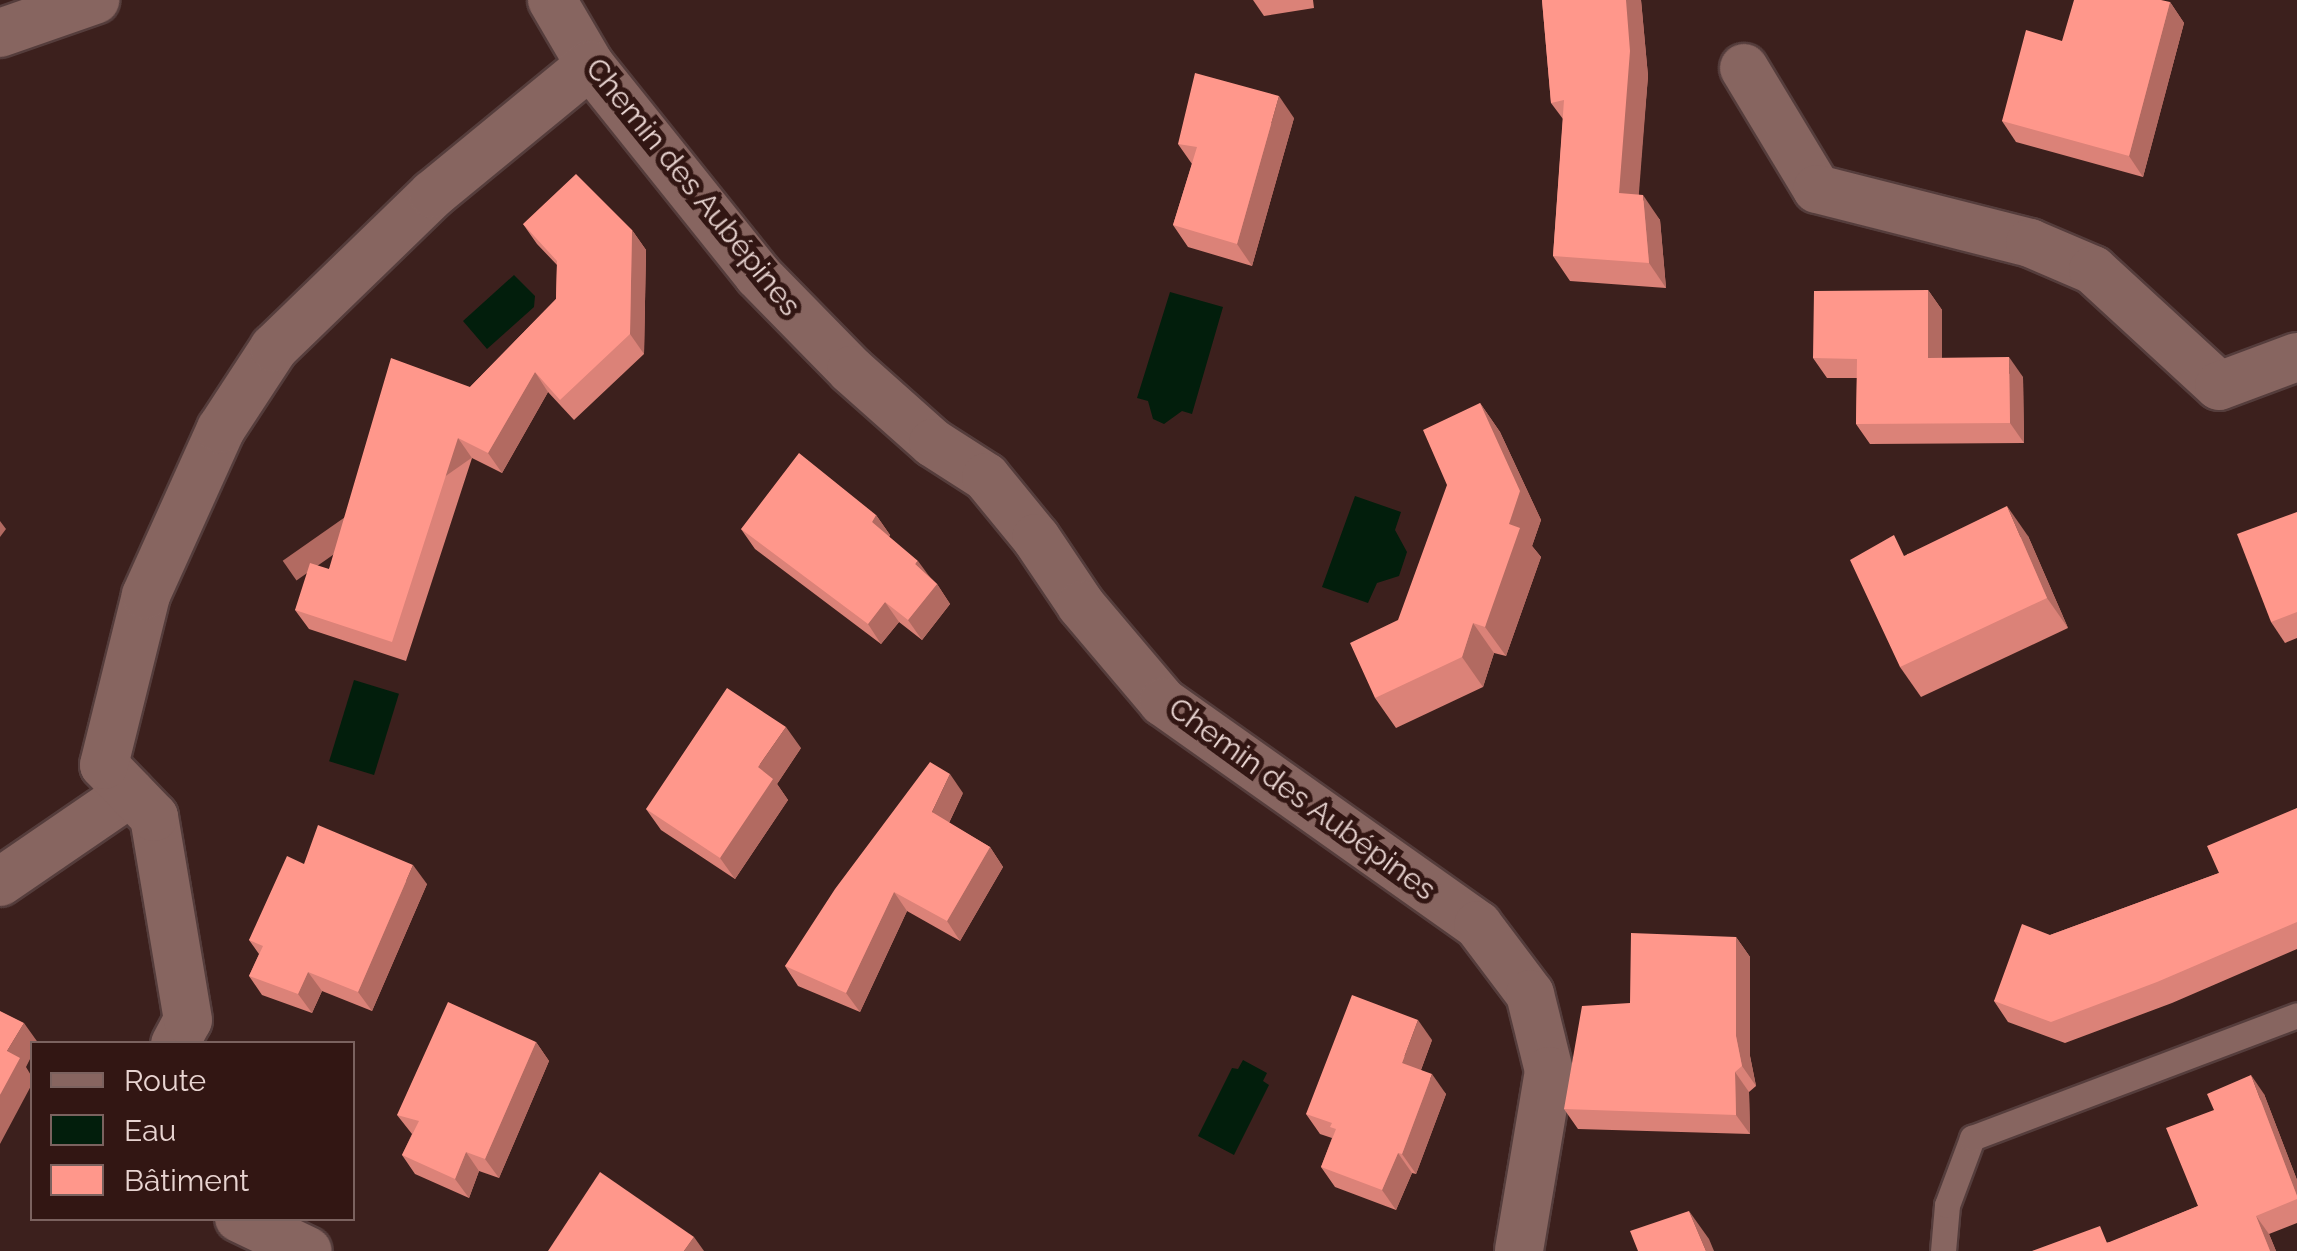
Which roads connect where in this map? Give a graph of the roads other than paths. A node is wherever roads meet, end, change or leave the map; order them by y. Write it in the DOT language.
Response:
graph roads {
  1 [pos="94,0"];
  2 [pos="552,0"];
  3 [pos="0,33"];
  4 [pos="590,65"];
  5 [pos="1744,68"];
  6 [pos="2297,357"];
  7 [pos="130,792"];
  8 [pos="0,882"];
  9 [pos="2297,1015"];
  10 [pos="177,1041"];
  11 [pos="246,1221"];
  12 [pos="308,1251"];
  13 [pos="1519,1251"];
  14 [pos="1942,1251"];
  1 -- 3 [label="street"];
  2 -- 4 [label="street, Chemin des Aubépines"];
  4 -- 7 [label="street"];
  4 -- 13 [label="street, Chemin des Aubépines"];
  5 -- 6 [label="street"];
  7 -- 8 [label="street"];
  7 -- 10 [label="street"];
  9 -- 14 [label="lane"];
  11 -- 12 [label="street"];
}
